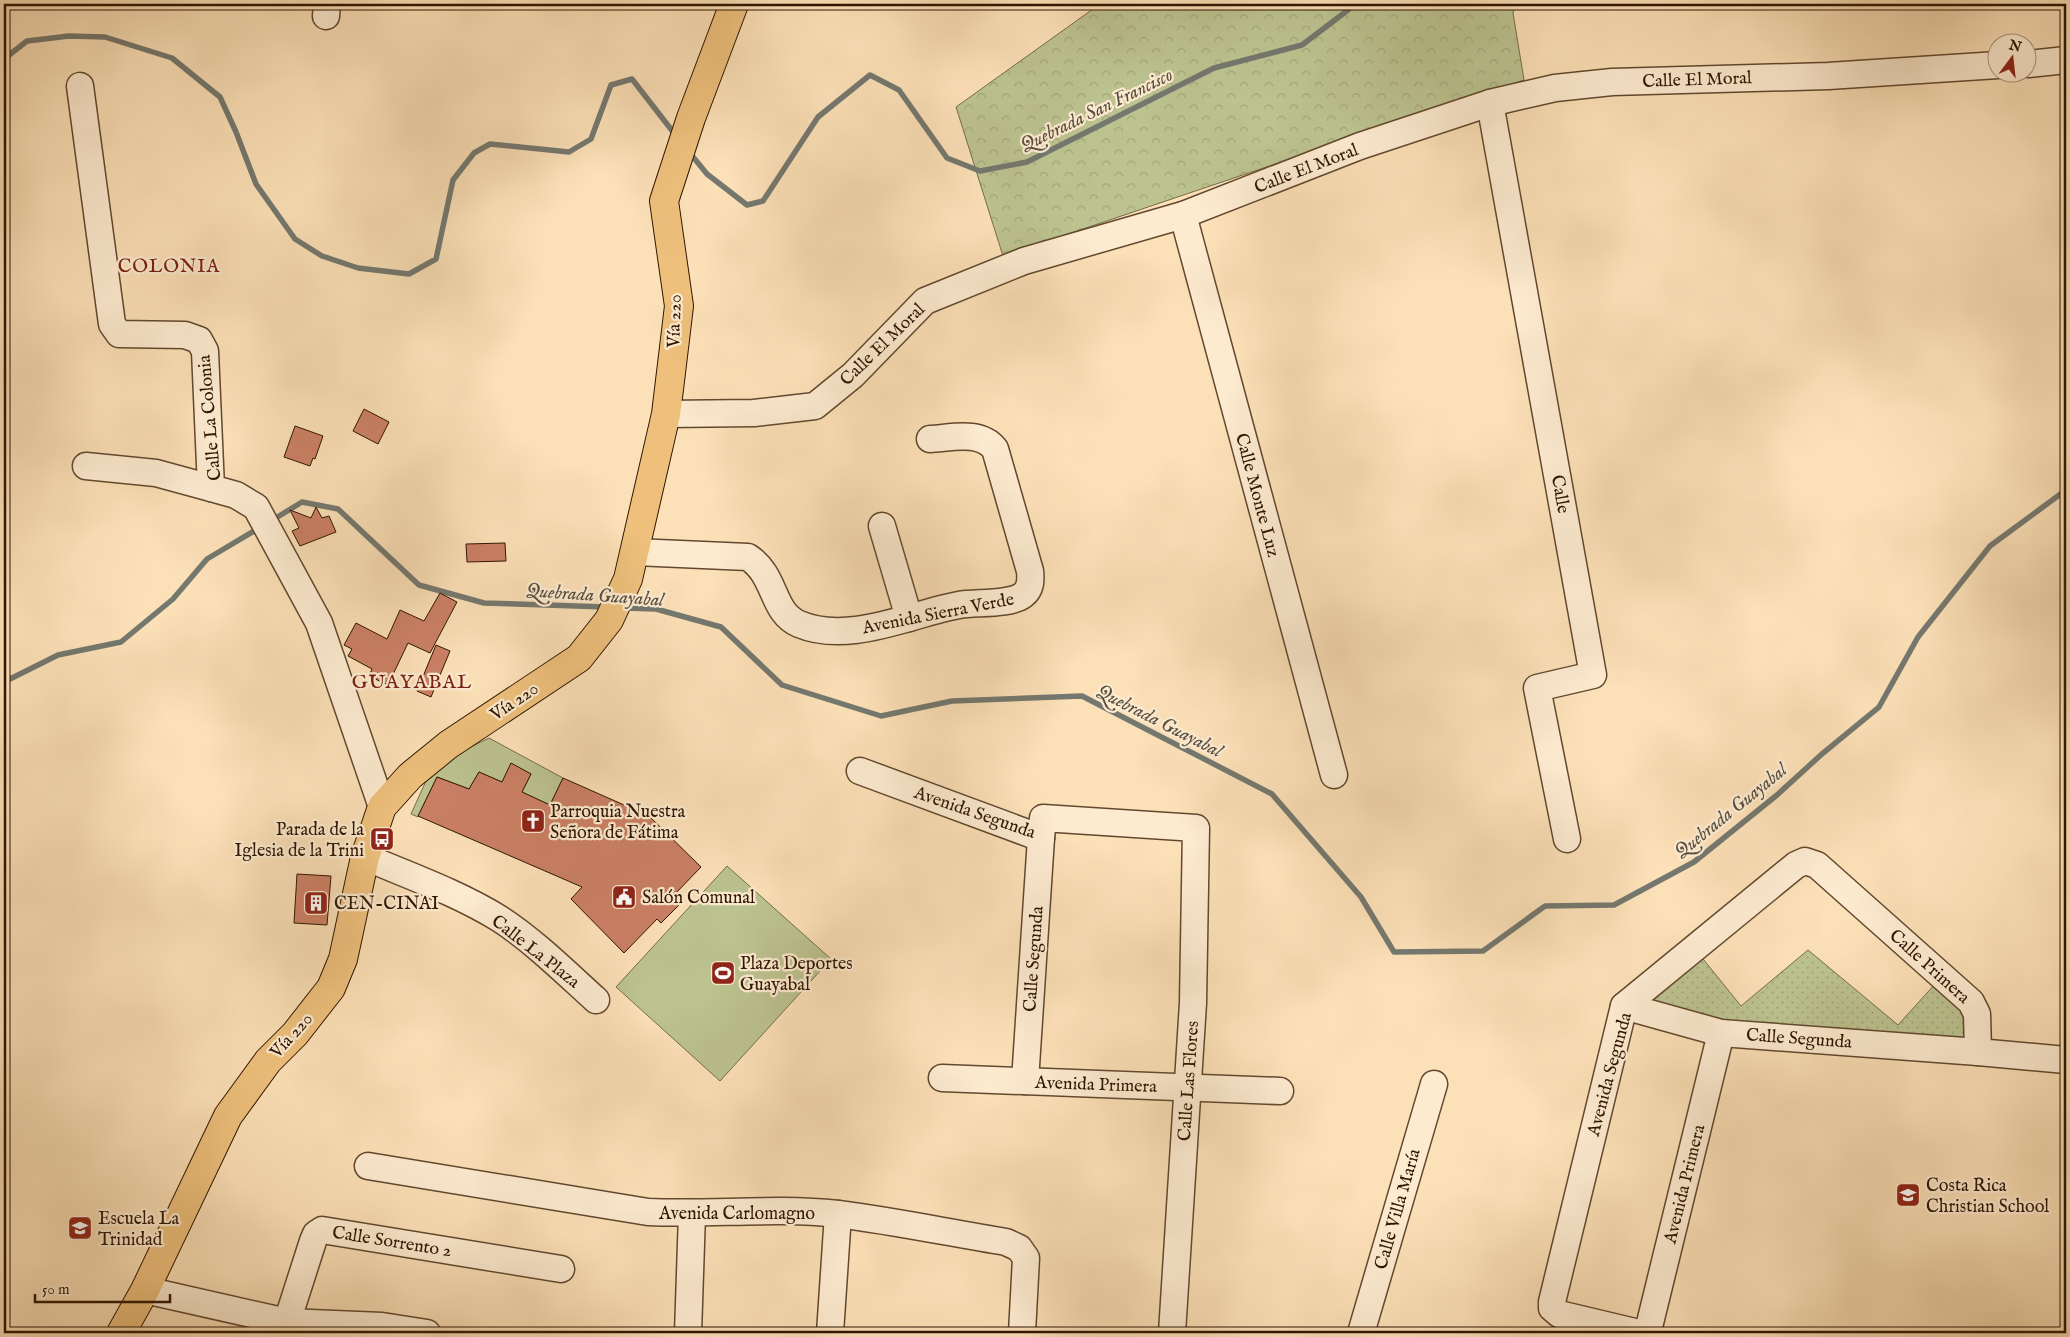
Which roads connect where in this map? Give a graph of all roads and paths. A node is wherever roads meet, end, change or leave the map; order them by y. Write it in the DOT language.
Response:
graph roads {
  1 [pos="734,4"];
  2 [pos="2066,60"];
  3 [pos="2038,63"];
  4 [pos="1988,66"];
  5 [pos="80,86"];
  6 [pos="1490,103"];
  7 [pos="1182,215"];
  8 [pos="666,414"];
  9 [pos="930,440"];
  10 [pos="86,466"];
  11 [pos="211,488"];
  12 [pos="882,526"];
  13 [pos="635,552"];
  14 [pos="909,618"];
  15 [pos="860,771"];
  16 [pos="1334,775"];
  17 [pos="382,808"];
  18 [pos="1196,828"];
  19 [pos="1041,838"];
  20 [pos="1567,839"];
  21 [pos="365,857"];
  22 [pos="1805,861"];
  23 [pos="596,1000"];
  24 [pos="1624,1006"];
  25 [pos="1721,1033"];
  26 [pos="1978,1052"];
  27 [pos="2066,1060"];
  28 [pos="942,1078"];
  29 [pos="1025,1081"];
  30 [pos="1434,1084"];
  31 [pos="1188,1087"];
  32 [pos="1280,1091"];
  33 [pos="368,1166"];
  34 [pos="692,1214"];
  35 [pos="838,1214"];
  36 [pos="561,1269"];
  37 [pos="145,1290"];
  38 [pos="287,1322"];
  39 [pos="121,1333"];
  40 [pos="427,1333"];
  41 [pos="688,1333"];
  42 [pos="830,1333"];
  43 [pos="1022,1333"];
  44 [pos="1172,1333"];
  45 [pos="1361,1333"];
  46 [pos="1639,1333"];
  47 [pos="1644,1333"];
  1 -- 8 [label="main road, Vía 220"];
  2 -- 3 [label="street"];
  4 -- 6 [label="street, Calle El Moral"];
  5 -- 11 [label="street, Calle La Colonia"];
  6 -- 7 [label="street, Calle El Moral"];
  6 -- 20 [label="street, Calle"];
  7 -- 8 [label="street, Calle El Moral"];
  7 -- 16 [label="street, Calle Monte Luz"];
  8 -- 13 [label="main road, Vía 220"];
  9 -- 14 [label="street, Avenida Sierra Verde"];
  10 -- 11 [label="street"];
  11 -- 17 [label="street, Calle La Colonia"];
  12 -- 14 [label="street"];
  13 -- 14 [label="street, Avenida Sierra Verde"];
  13 -- 17 [label="main road, Vía 220"];
  15 -- 19 [label="street, Avenida Segunda"];
  17 -- 21 [label="main road, Vía 220"];
  18 -- 19 [label="street, Avenida Segunda"];
  18 -- 31 [label="street, Calle Las Flores"];
  19 -- 29 [label="street, Calle Segunda"];
  21 -- 23 [label="street, Calle La Plaza"];
  21 -- 37 [label="main road, Vía 220"];
  22 -- 24 [label="street, Avenida Segunda"];
  22 -- 26 [label="street, Calle Primera"];
  24 -- 25 [label="street, Calle Segunda"];
  24 -- 46 [label="street, Avenida Segunda"];
  25 -- 26 [label="street, Calle Segunda"];
  25 -- 47 [label="street, Avenida Primera"];
  26 -- 27 [label="street"];
  28 -- 29 [label="street, Avenida Primera"];
  29 -- 31 [label="street, Avenida Primera"];
  30 -- 45 [label="street, Calle Villa María"];
  31 -- 32 [label="street, Avenida Primera"];
  31 -- 44 [label="street, Calle Las Flores"];
  33 -- 34 [label="street, Avenida Carlomagno"];
  34 -- 35 [label="street, Avenida Carlomagno"];
  34 -- 41 [label="street"];
  35 -- 42 [label="street"];
  35 -- 43 [label="street, Avenida Carlomagno"];
  36 -- 38 [label="street, Calle Sorrento 2"];
  37 -- 38 [label="street"];
  37 -- 39 [label="main road, Vía 220"];
  38 -- 40 [label="street"];
}
